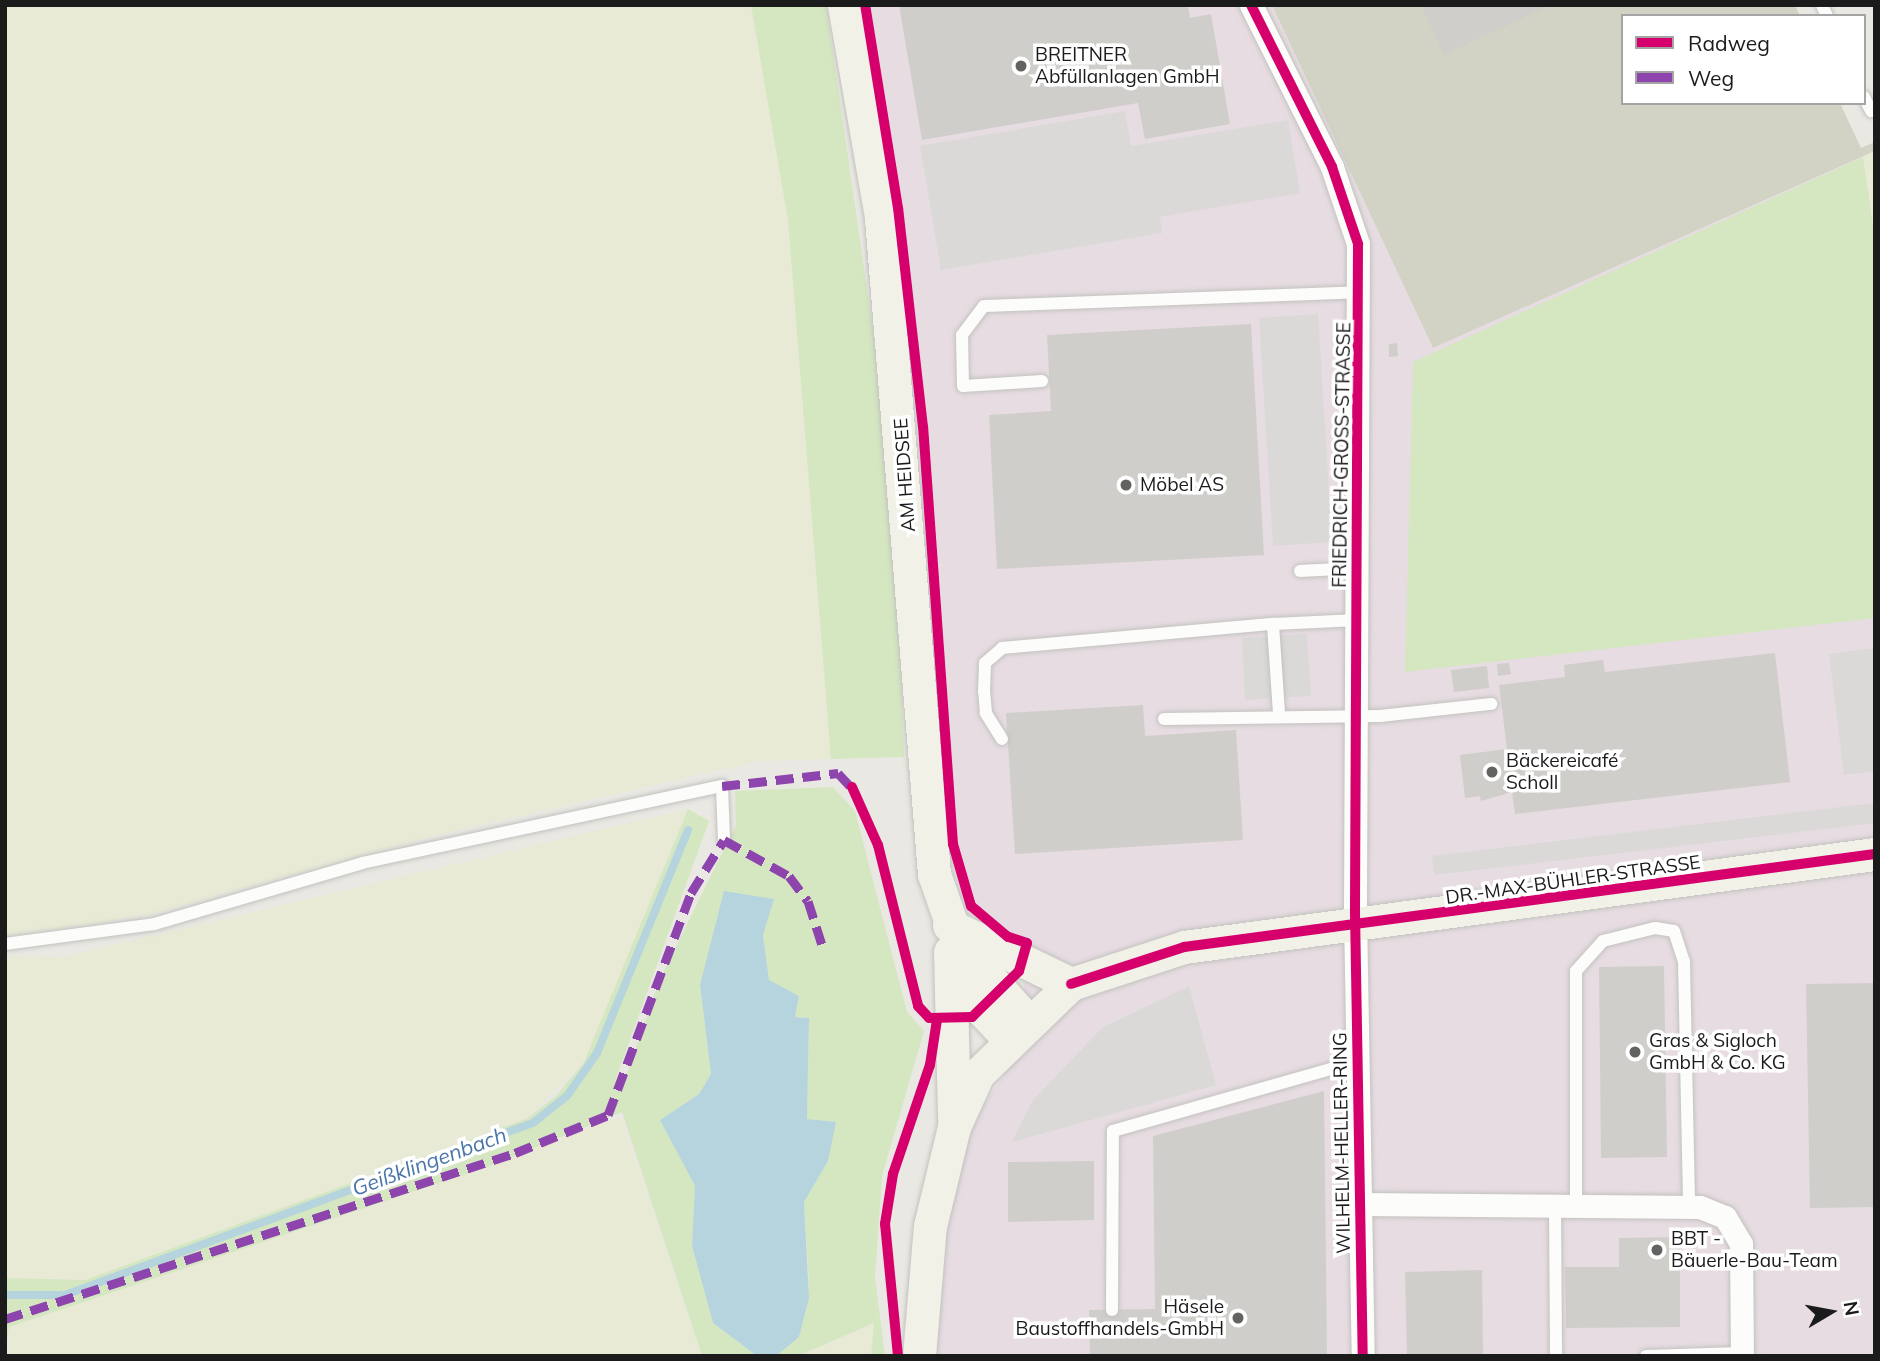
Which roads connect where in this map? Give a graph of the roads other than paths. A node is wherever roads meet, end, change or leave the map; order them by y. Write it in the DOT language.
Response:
graph roads {
  1 [pos="844,5"];
  2 [pos="1251,5"];
  3 [pos="1866,101"];
  4 [pos="1871,111"];
  5 [pos="1360,292"];
  6 [pos="1042,381"];
  7 [pos="1359,568"];
  8 [pos="1300,571"];
  9 [pos="1358,620"];
  10 [pos="1273,624"];
  11 [pos="1491,704"];
  12 [pos="1279,713"];
  13 [pos="1357,713"];
  14 [pos="1164,719"];
  15 [pos="1002,739"];
  16 [pos="724,840"];
  17 [pos="1875,854"];
  18 [pos="1355,929"];
  19 [pos="953,934"];
  20 [pos="5,944"];
  21 [pos="1071,984"];
  22 [pos="1018,1030"];
  23 [pos="1358,1061"];
  24 [pos="954,1127"];
  25 [pos="1361,1204"];
  26 [pos="1565,1206"];
  27 [pos="1689,1208"];
  28 [pos="1112,1310"];
  29 [pos="1742,1354"];
  30 [pos="919,1356"];
  31 [pos="1363,1356"];
  32 [pos="1556,1356"];
  33 [pos="1646,1356"];
  1 -- 19 [label="main road, AM HEIDSEE"];
  2 -- 5 [label="street, FRIEDRICH-GROSS-STRASSE"];
  3 -- 4 [label="lane"];
  5 -- 6 [label="lane"];
  5 -- 7 [label="street, FRIEDRICH-GROSS-STRASSE"];
  7 -- 8 [label="lane"];
  7 -- 9 [label="street, FRIEDRICH-GROSS-STRASSE"];
  9 -- 10 [label="lane"];
  9 -- 13 [label="street, FRIEDRICH-GROSS-STRASSE"];
  10 -- 12 [label="lane"];
  10 -- 15 [label="lane"];
  11 -- 13 [label="lane"];
  12 -- 13 [label="lane"];
  12 -- 14 [label="lane"];
  13 -- 18 [label="street, FRIEDRICH-GROSS-STRASSE"];
  16 -- 20 [label="lane"];
  17 -- 18 [label="main road, DR.-MAX-BÜHLER-STRASSE"];
  18 -- 21 [label="main road, DR.-MAX-BÜHLER-STRASSE"];
  18 -- 23 [label="street, WILHELM-HELLER-RING"];
  19 -- 21 [label="main road"];
  19 -- 22 [label="main road, AM HEIDSEE"];
  19 -- 24 [label="main road"];
  21 -- 22 [label="main road, DR.-MAX-BÜHLER-STRASSE"];
  22 -- 24 [label="main road, DR.-MAX-BÜHLER-STRASSE"];
  23 -- 25 [label="street, WILHELM-HELLER-RING"];
  23 -- 28 [label="lane"];
  24 -- 30 [label="main road, DR.-MAX-BÜHLER-STRASSE"];
  25 -- 26 [label="street, WILHELM-HELLER-RING"];
  25 -- 31 [label="street, WILHELM-HELLER-RING"];
  26 -- 27 [label="street, WILHELM-HELLER-RING"];
  26 -- 27 [label="lane"];
  26 -- 32 [label="lane"];
  27 -- 29 [label="street, WILHELM-HELLER-RING"];
  29 -- 33 [label="lane"];
}
